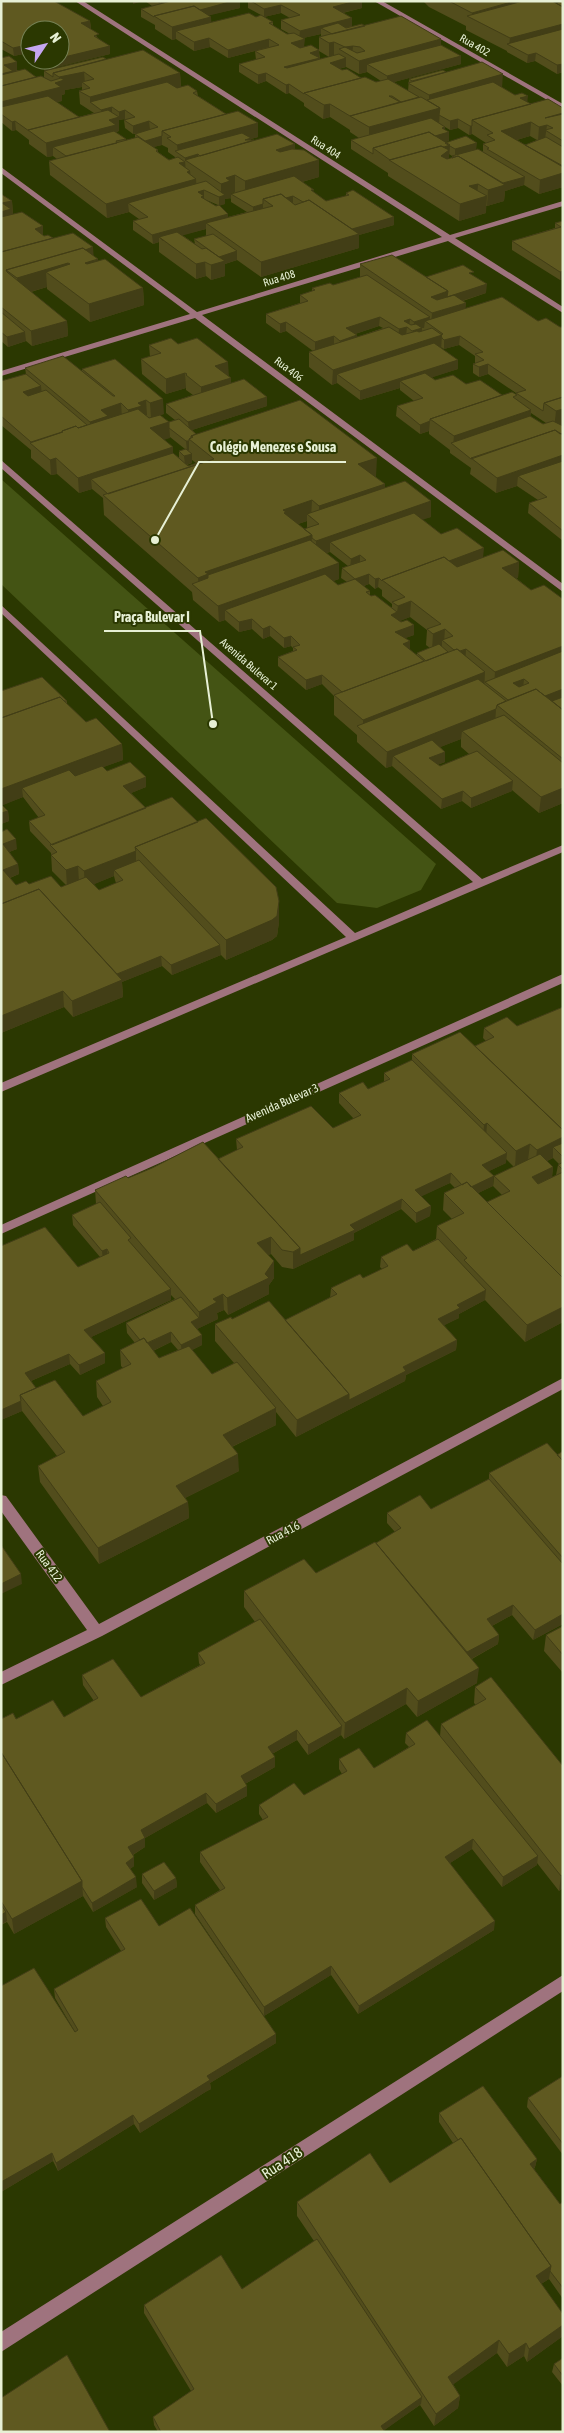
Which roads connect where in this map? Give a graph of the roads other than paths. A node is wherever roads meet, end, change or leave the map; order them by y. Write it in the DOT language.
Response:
graph roads {
  1 [pos="78,1"];
  2 [pos="377,1"];
  3 [pos="563,106"];
  4 [pos="1,169"];
  5 [pos="563,203"];
  6 [pos="448,238"];
  7 [pos="563,311"];
  8 [pos="198,315"];
  9 [pos="1,374"];
  10 [pos="1,464"];
  11 [pos="563,589"];
  12 [pos="1,608"];
  13 [pos="563,848"];
  14 [pos="481,884"];
  15 [pos="354,938"];
  16 [pos="563,978"];
  17 [pos="1,1088"];
  18 [pos="1,1230"];
  19 [pos="563,1383"];
  20 [pos="1,1500"];
  21 [pos="97,1632"];
  22 [pos="1,1679"];
  23 [pos="563,1982"];
  24 [pos="1,2343"];
  1 -- 6 [label="street, Rua 404"];
  2 -- 3 [label="street, Rua 402"];
  4 -- 8 [label="street, Rua 406"];
  5 -- 6 [label="street, Rua 408"];
  6 -- 7 [label="street, Rua 404"];
  6 -- 8 [label="street, Rua 408"];
  8 -- 9 [label="street, Rua 408"];
  8 -- 11 [label="street, Rua 406"];
  10 -- 14 [label="street, Avenida Bulevar 1"];
  12 -- 15 [label="street"];
  13 -- 14 [label="street"];
  14 -- 15 [label="street"];
  15 -- 17 [label="street"];
  16 -- 18 [label="street, Avenida Bulevar 3"];
  19 -- 21 [label="street, Rua 416"];
  20 -- 21 [label="street, Rua 412"];
  21 -- 22 [label="street, Rua 416"];
  23 -- 24 [label="street, Rua 418"];
}
